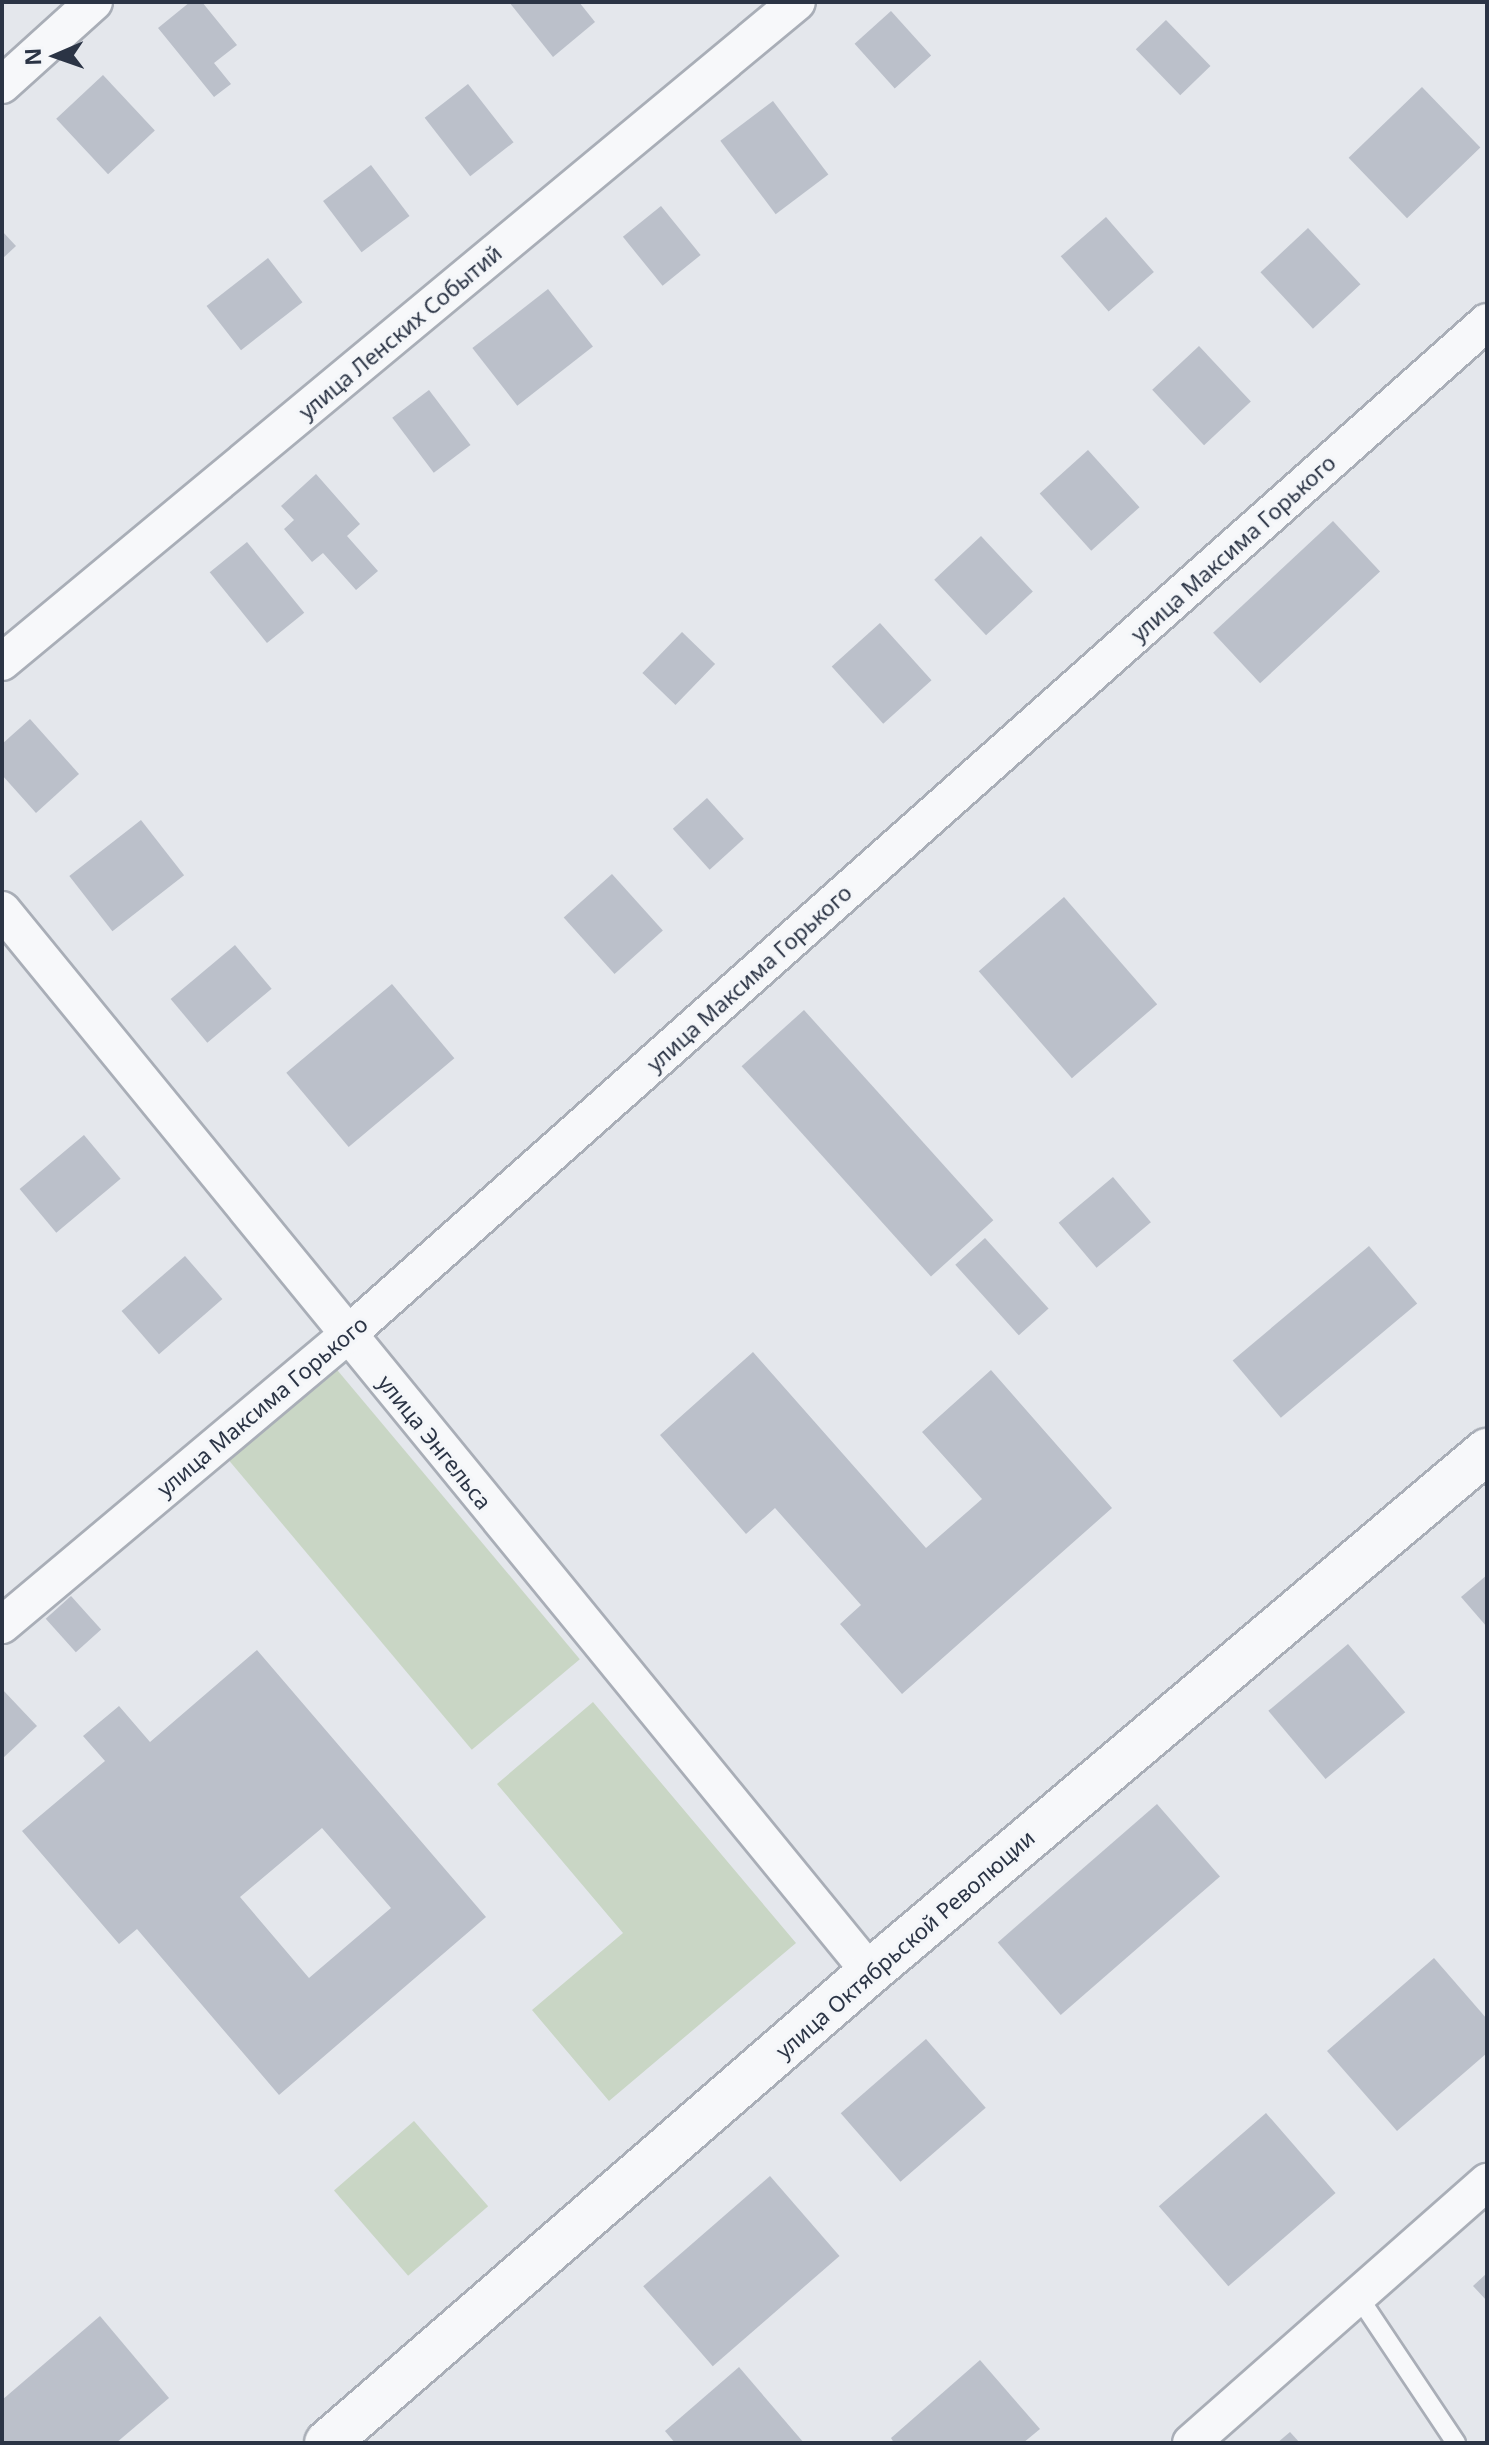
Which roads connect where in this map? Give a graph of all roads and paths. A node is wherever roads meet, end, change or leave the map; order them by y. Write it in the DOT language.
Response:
graph roads {
  1 [pos="94,2"];
  2 [pos="797,2"];
  3 [pos="2,85"];
  4 [pos="1487,322"];
  5 [pos="2,662"];
  6 [pos="2,910"];
  7 [pos="347,1335"];
  8 [pos="1487,1451"];
  9 [pos="2,1625"];
  10 [pos="870,1972"];
  11 [pos="1487,2182"];
  12 [pos="1358,2296"];
  13 [pos="327,2443"];
  14 [pos="1191,2443"];
  15 [pos="1456,2443"];
  1 -- 3 [label="street"];
  2 -- 5 [label="street, улица Ленских Событий"];
  4 -- 7 [label="street, улица Максима Горького"];
  6 -- 7 [label="street, улица Энгельса"];
  7 -- 9 [label="street, улица Максима Горького"];
  7 -- 10 [label="street, улица Энгельса"];
  8 -- 10 [label="street, улица Октябрьской Революции"];
  10 -- 13 [label="street, улица Октябрьской Революции"];
  11 -- 12 [label="street"];
  12 -- 14 [label="street"];
  12 -- 15 [label="lane"];
}
